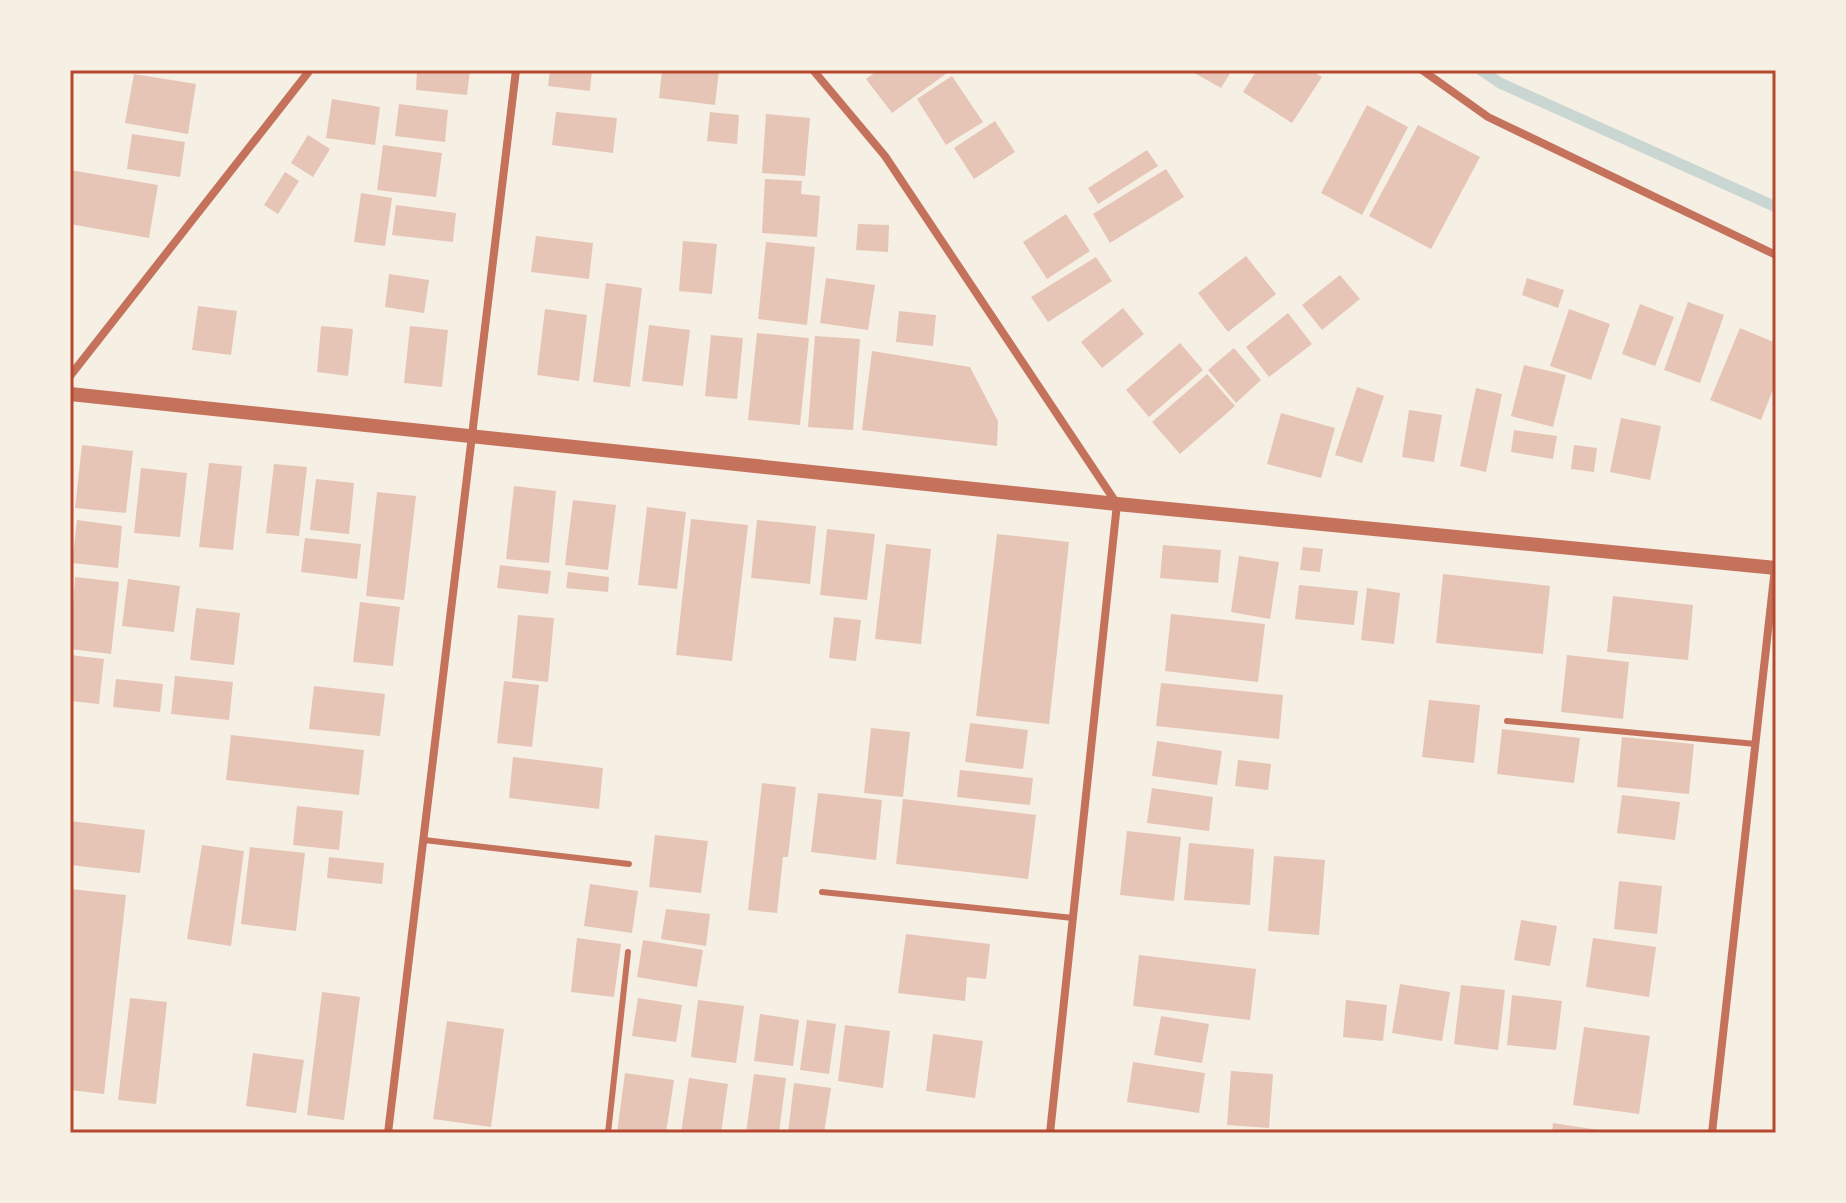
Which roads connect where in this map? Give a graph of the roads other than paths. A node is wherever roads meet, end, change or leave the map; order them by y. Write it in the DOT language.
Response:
graph roads {
  1 [pos="310,70"];
  2 [pos="516,70"];
  3 [pos="813,70"];
  4 [pos="1422,70"];
  5 [pos="1776,255"];
  6 [pos="70,376"];
  7 [pos="70,394"];
  8 [pos="472,436"];
  9 [pos="1117,504"];
  10 [pos="1776,568"];
  11 [pos="1507,721"];
  12 [pos="1756,744"];
  13 [pos="424,840"];
  14 [pos="629,864"];
  15 [pos="822,892"];
  16 [pos="1073,918"];
  17 [pos="628,952"];
  18 [pos="388,1133"];
  19 [pos="608,1133"];
  20 [pos="1050,1133"];
  21 [pos="1712,1133"];
  1 -- 6 [label="street"];
  2 -- 8 [label="street"];
  3 -- 9 [label="street"];
  4 -- 5 [label="street"];
  7 -- 8 [label="street"];
  8 -- 9 [label="street"];
  8 -- 13 [label="street"];
  9 -- 10 [label="street"];
  9 -- 16 [label="street"];
  10 -- 12 [label="street"];
  11 -- 12 [label="lane"];
  12 -- 21 [label="street"];
  13 -- 14 [label="lane"];
  13 -- 18 [label="street"];
  15 -- 16 [label="lane"];
  16 -- 20 [label="street"];
  17 -- 19 [label="lane"];
}
